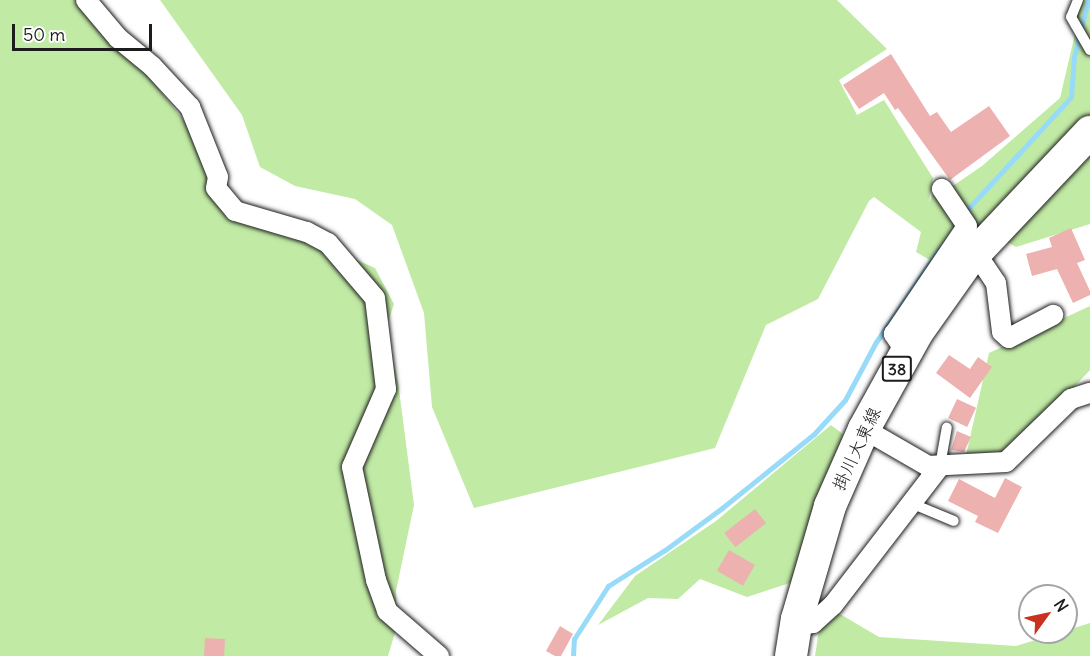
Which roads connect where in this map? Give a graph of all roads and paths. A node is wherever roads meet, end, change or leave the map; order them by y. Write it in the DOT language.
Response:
graph roads {
  1 [pos="86,0"];
  2 [pos="1078,0"];
  3 [pos="1090,50"];
  4 [pos="1090,132"];
  5 [pos="942,189"];
  6 [pos="967,231"];
  7 [pos="1053,315"];
  8 [pos="1090,393"];
  9 [pos="947,428"];
  10 [pos="864,429"];
  11 [pos="940,466"];
  12 [pos="913,504"];
  13 [pos="954,521"];
  14 [pos="796,625"];
  15 [pos="439,656"];
  16 [pos="791,656"];
  1 -- 15 [label="street"];
  2 -- 3 [label="lane"];
  4 -- 6 [label="main road, 掛川大東線 / 38"];
  5 -- 6 [label="street"];
  6 -- 7 [label="street"];
  6 -- 10 [label="main road, 掛川大東線 / 38"];
  8 -- 11 [label="street"];
  9 -- 11 [label="lane"];
  10 -- 11 [label="street"];
  10 -- 14 [label="main road, 掛川大東線 / 38"];
  11 -- 12 [label="street"];
  12 -- 13 [label="lane"];
  12 -- 14 [label="street"];
  14 -- 16 [label="main road, 掛川大東線 / 38"];
}
